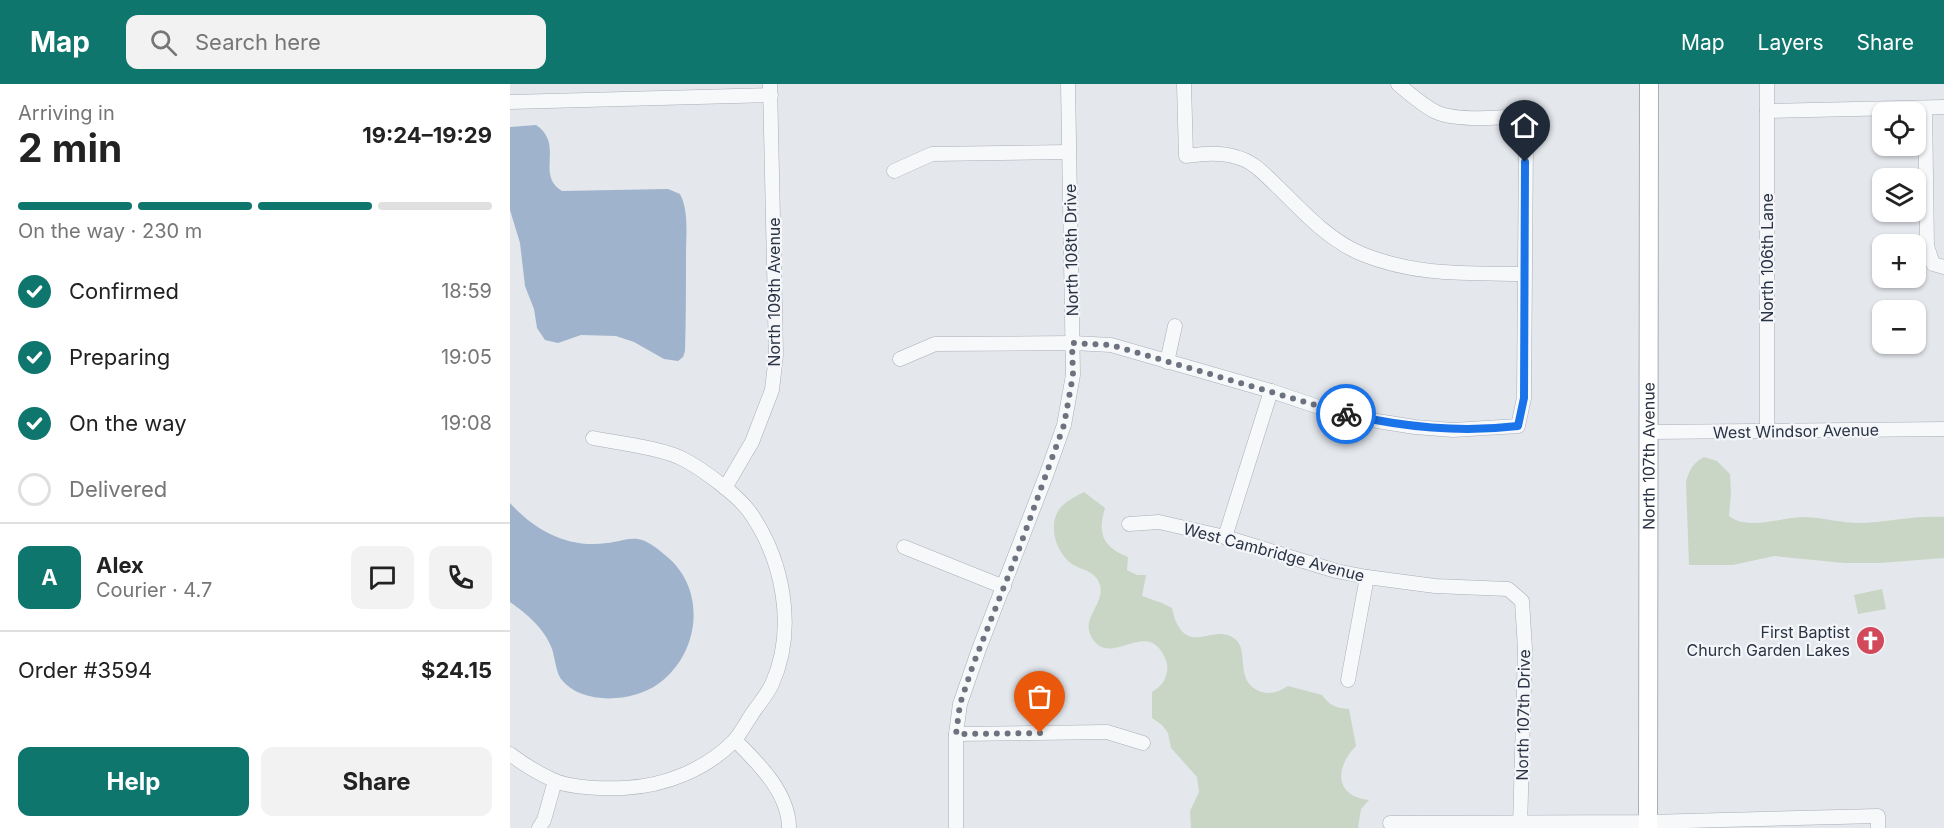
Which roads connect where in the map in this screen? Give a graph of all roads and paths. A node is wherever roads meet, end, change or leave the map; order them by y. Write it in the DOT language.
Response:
graph roads {
  1 [pos="1068,84"];
  2 [pos="1184,84"];
  3 [pos="1398,84"];
  4 [pos="1649,84"];
  5 [pos="1767,84"];
  6 [pos="771,90"];
  7 [pos="510,102"];
  8 [pos="1944,107"];
  9 [pos="1926,108"];
  10 [pos="1872,109"];
  11 [pos="1767,111"];
  12 [pos="1069,152"];
  13 [pos="1926,156"];
  14 [pos="894,171"];
  15 [pos="1939,266"];
  16 [pos="1524,274"];
  17 [pos="1175,326"];
  18 [pos="1072,343"];
  19 [pos="900,359"];
  20 [pos="1167,362"];
  21 [pos="1271,392"];
  22 [pos="1944,429"];
  23 [pos="1649,432"];
  24 [pos="1767,432"];
  25 [pos="593,438"];
  26 [pos="725,488"];
  27 [pos="1129,524"];
  28 [pos="1225,537"];
  29 [pos="904,547"];
  30 [pos="1367,577"];
  31 [pos="1004,587"];
  32 [pos="1522,601"];
  33 [pos="1348,680"];
  34 [pos="956,734"];
  35 [pos="735,740"];
  36 [pos="1143,743"];
  37 [pos="510,754"];
  38 [pos="555,782"];
  39 [pos="1878,822"];
  40 [pos="1390,823"];
  41 [pos="1520,825"];
  42 [pos="1648,825"];
  43 [pos="539,828"];
  44 [pos="789,828"];
  45 [pos="956,828"];
  1 -- 12 [label="street, North 108th Drive"];
  2 -- 16 [label="street"];
  3 -- 16 [label="street"];
  4 -- 23 [label="main road, North 107th Avenue"];
  5 -- 11 [label="street, North 106th Lane"];
  6 -- 7 [label="street"];
  6 -- 26 [label="street, North 109th Avenue"];
  8 -- 9 [label="street"];
  10 -- 11 [label="street"];
  11 -- 24 [label="street, North 106th Lane"];
  12 -- 14 [label="street"];
  12 -- 18 [label="street, North 108th Drive"];
  13 -- 15 [label="street"];
  16 -- 21 [label="street"];
  17 -- 20 [label="street"];
  18 -- 19 [label="street"];
  18 -- 20 [label="street"];
  18 -- 31 [label="street, North 108th Drive"];
  20 -- 21 [label="street"];
  21 -- 28 [label="street"];
  22 -- 24 [label="street, West Windsor Avenue"];
  23 -- 24 [label="street, West Windsor Avenue"];
  23 -- 42 [label="main road, North 107th Avenue"];
  25 -- 26 [label="street"];
  26 -- 35 [label="street"];
  27 -- 28 [label="street, West Cambridge Avenue"];
  28 -- 30 [label="street, West Cambridge Avenue"];
  29 -- 31 [label="street"];
  30 -- 32 [label="street, West Cambridge Avenue"];
  30 -- 33 [label="street"];
  31 -- 34 [label="street, North 108th Drive"];
  32 -- 41 [label="street, North 107th Drive"];
  34 -- 36 [label="street"];
  34 -- 45 [label="street, North 108th Drive"];
  35 -- 38 [label="street"];
  35 -- 44 [label="street"];
  37 -- 38 [label="street"];
  38 -- 43 [label="street"];
  39 -- 42 [label="street"];
  40 -- 41 [label="street"];
  41 -- 42 [label="street"];
}
